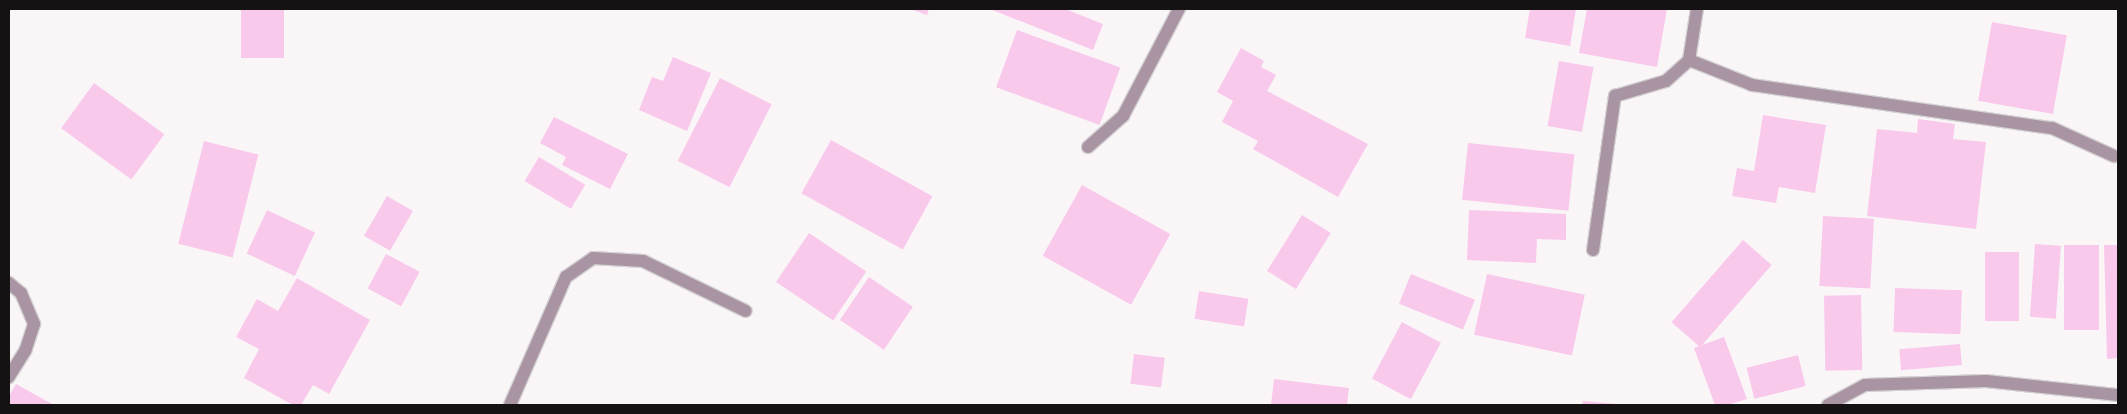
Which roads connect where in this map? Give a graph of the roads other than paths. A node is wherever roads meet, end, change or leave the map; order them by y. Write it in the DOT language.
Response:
graph roads {
  1 [pos="1179,9"];
  2 [pos="1697,9"];
  3 [pos="1689,60"];
  4 [pos="1088,147"];
  5 [pos="2114,156"];
  6 [pos="1593,250"];
  7 [pos="9,283"];
  8 [pos="746,311"];
  9 [pos="9,377"];
  10 [pos="2118,394"];
  11 [pos="510,405"];
  12 [pos="1828,405"];
  1 -- 4 [label="street"];
  2 -- 3 [label="street"];
  3 -- 5 [label="street"];
  3 -- 6 [label="street"];
  7 -- 9 [label="street"];
  8 -- 11 [label="street"];
  10 -- 12 [label="street"];
}
